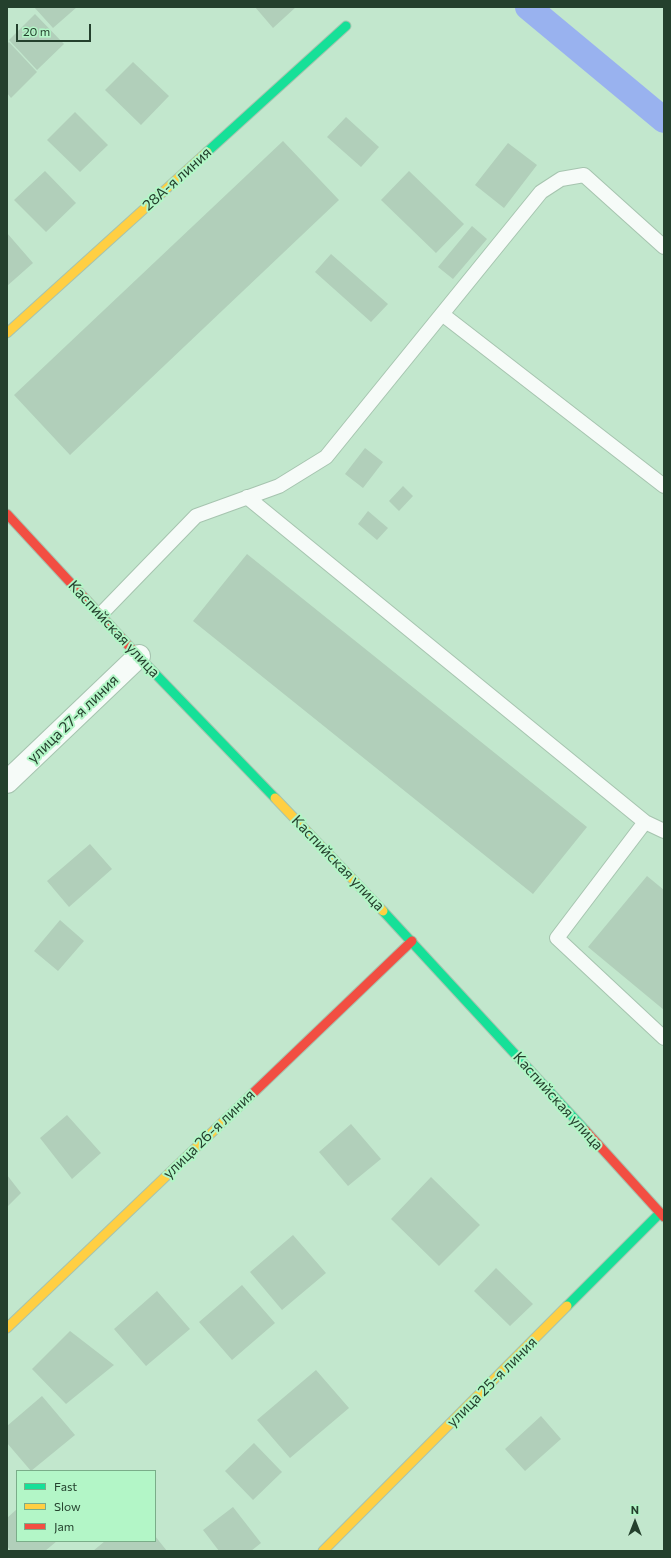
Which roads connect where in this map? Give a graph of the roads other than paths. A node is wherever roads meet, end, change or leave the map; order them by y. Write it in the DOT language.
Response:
graph roads {
  1 [pos="346,26"];
  2 [pos="664,247"];
  3 [pos="442,314"];
  4 [pos="7,333"];
  5 [pos="664,486"];
  6 [pos="247,497"];
  7 [pos="7,514"];
  8 [pos="101,614"];
  9 [pos="139,656"];
  10 [pos="7,782"];
  11 [pos="645,822"];
  12 [pos="664,831"];
  13 [pos="412,941"];
  14 [pos="664,1038"];
  15 [pos="662,1215"];
  16 [pos="7,1328"];
  17 [pos="323,1551"];
  1 -- 4 [label="street, 28А-я линия"];
  2 -- 3 [label="lane"];
  3 -- 5 [label="lane"];
  3 -- 6 [label="lane"];
  6 -- 8 [label="lane"];
  6 -- 11 [label="lane"];
  7 -- 8 [label="street, Каспийская улица"];
  8 -- 9 [label="street, Каспийская улица"];
  9 -- 10 [label="street, улица 27-я линия"];
  9 -- 13 [label="street, Каспийская улица"];
  11 -- 12 [label="lane"];
  11 -- 14 [label="lane"];
  13 -- 15 [label="street, Каспийская улица"];
  13 -- 16 [label="street, улица 26-я линия"];
  15 -- 17 [label="street, улица 25-я линия"];
}
